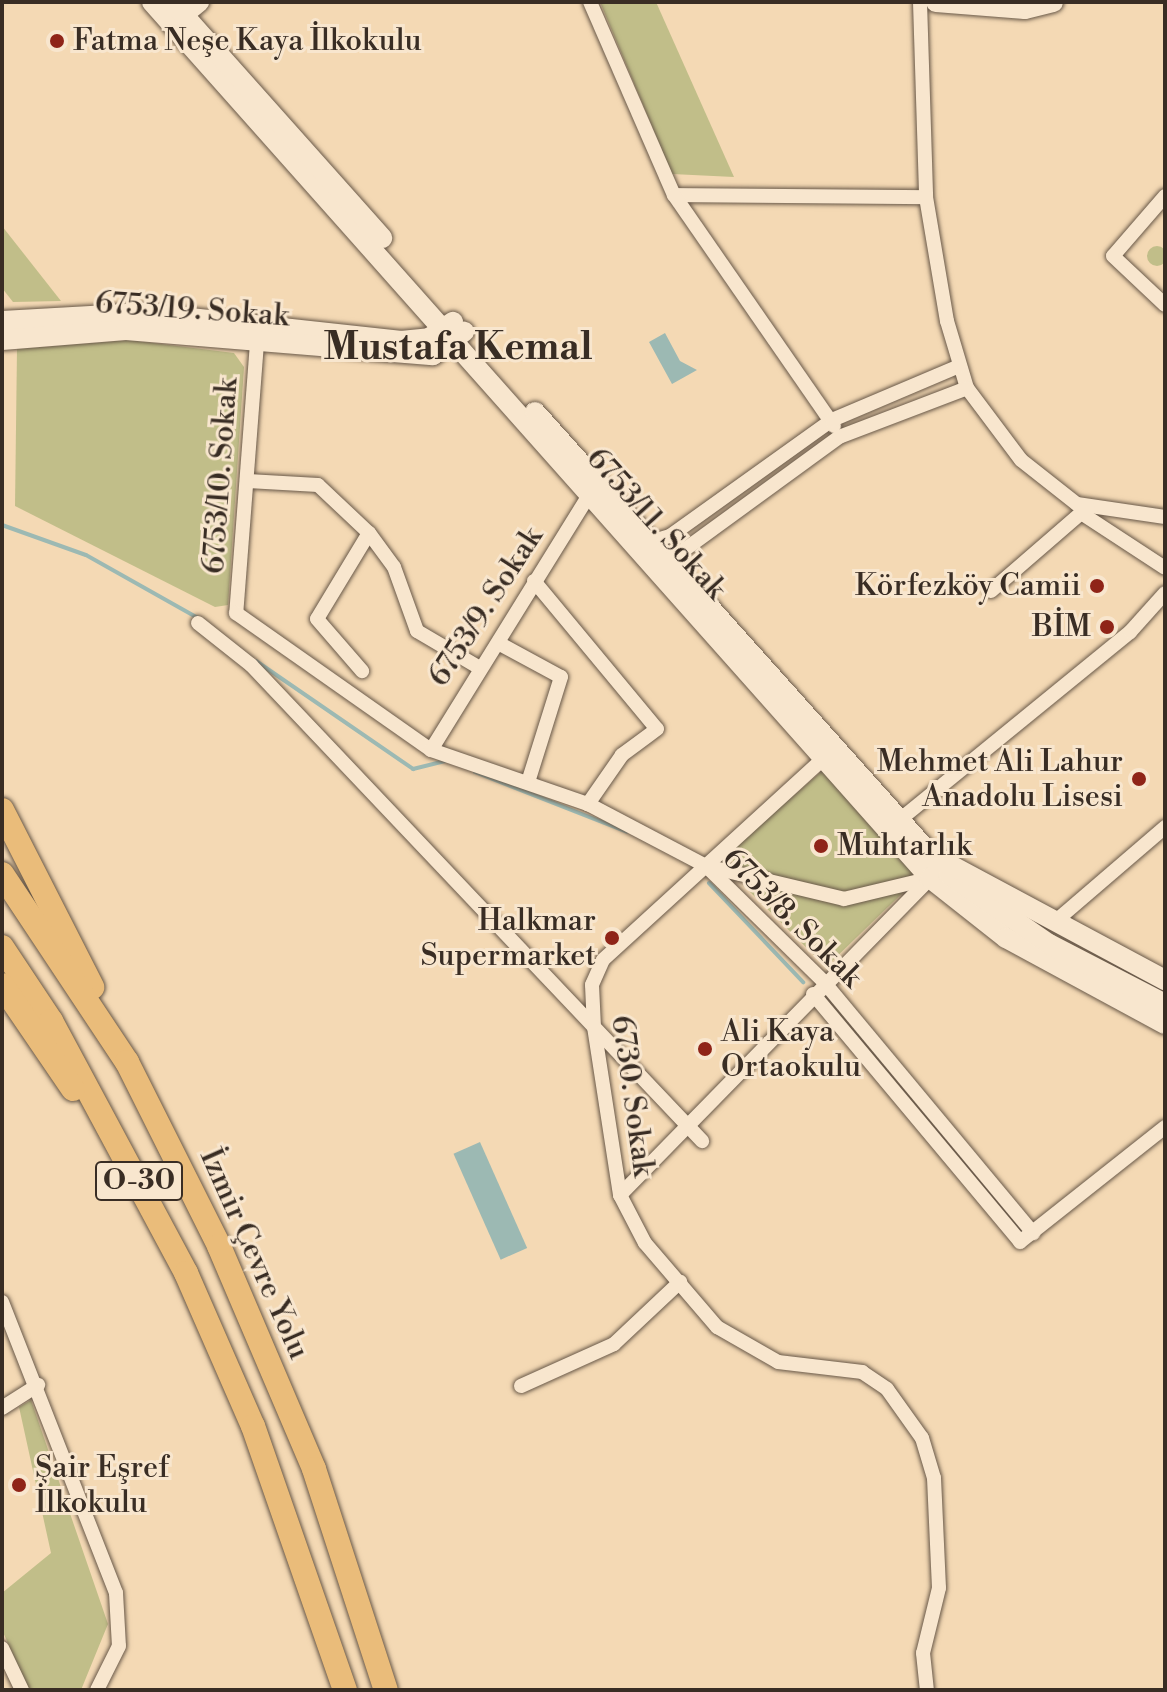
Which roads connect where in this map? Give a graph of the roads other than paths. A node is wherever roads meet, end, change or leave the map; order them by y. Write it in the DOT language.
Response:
graph roads {
  1 [pos="152,2"];
  2 [pos="590,2"];
  3 [pos="920,2"];
  4 [pos="936,2"];
  5 [pos="1050,3"];
  6 [pos="969,5"];
  7 [pos="185,6"];
  8 [pos="674,195"];
  9 [pos="1165,196"];
  10 [pos="926,197"];
  11 [pos="419,298"];
  12 [pos="1165,305"];
  13 [pos="2,321"];
  14 [pos="456,330"];
  15 [pos="387,339"];
  16 [pos="2,340"];
  17 [pos="257,343"];
  18 [pos="433,355"];
  19 [pos="475,363"];
  20 [pos="959,366"];
  21 [pos="967,388"];
  22 [pos="832,420"];
  23 [pos="839,437"];
  24 [pos="248,481"];
  25 [pos="589,495"];
  26 [pos="1084,510"];
  27 [pos="1165,517"];
  28 [pos="369,533"];
  29 [pos="650,542"];
  30 [pos="674,567"];
  31 [pos="1165,568"];
  32 [pos="534,581"];
  33 [pos="991,591"];
  34 [pos="1165,593"];
  35 [pos="236,613"];
  36 [pos="198,623"];
  37 [pos="500,644"];
  38 [pos="478,667"];
  39 [pos="362,671"];
  40 [pos="431,750"];
  41 [pos="824,758"];
  42 [pos="528,782"];
  43 [pos="588,804"];
  44 [pos="2,810"];
  45 [pos="902,818"];
  46 [pos="1165,827"];
  47 [pos="939,860"];
  48 [pos="706,866"];
  49 [pos="2,874"];
  50 [pos="930,878"];
  51 [pos="1057,920"];
  52 [pos="2,947"];
  53 [pos="1165,980"];
  54 [pos="824,982"];
  55 [pos="2,985"];
  56 [pos="813,994"];
  57 [pos="1165,1004"];
  58 [pos="1165,1024"];
  59 [pos="594,1027"];
  60 [pos="127,1062"];
  61 [pos="689,1127"];
  62 [pos="1165,1127"];
  63 [pos="702,1141"];
  64 [pos="620,1195"];
  65 [pos="153,1205"];
  66 [pos="1033,1233"];
  67 [pos="680,1282"];
  68 [pos="2,1302"];
  69 [pos="38,1385"];
  70 [pos="521,1386"];
  71 [pos="2,1408"];
  72 [pos="2,1648"];
  73 [pos="22,1690"];
  74 [pos="97,1690"];
  75 [pos="345,1690"];
  76 [pos="386,1690"];
  77 [pos="927,1690"];
  1 -- 11 [label="street, 6753/11. Sokak"];
  2 -- 8 [label="street"];
  3 -- 10 [label="street"];
  4 -- 6 [label="street"];
  5 -- 6 [label="street"];
  7 -- 14 [label="street, 6753/11. Sokak"];
  8 -- 10 [label="street"];
  8 -- 22 [label="street"];
  9 -- 12 [label="street"];
  10 -- 20 [label="street"];
  11 -- 14 [label="street, 6753/11. Sokak"];
  11 -- 15 [label="street"];
  13 -- 15 [label="street"];
  14 -- 15 [label="street"];
  14 -- 18 [label="street"];
  14 -- 19 [label="street, 6753/11. Sokak"];
  14 -- 29 [label="street, 6753/11. Sokak"];
  16 -- 17 [label="street, 6753/19. Sokak"];
  17 -- 18 [label="street, 6753/19. Sokak"];
  17 -- 24 [label="street, 6753/10. Sokak"];
  18 -- 19 [label="street, 6753/19. Sokak"];
  19 -- 25 [label="street, 6753/11. Sokak"];
  20 -- 21 [label="street"];
  20 -- 22 [label="street"];
  21 -- 23 [label="street"];
  21 -- 26 [label="street"];
  22 -- 23 [label="street"];
  22 -- 29 [label="street"];
  23 -- 30 [label="street"];
  24 -- 28 [label="street"];
  24 -- 35 [label="street, 6753/10. Sokak"];
  25 -- 32 [label="street, 6753/9. Sokak"];
  25 -- 41 [label="street, 6753/11. Sokak"];
  26 -- 27 [label="street"];
  26 -- 31 [label="street"];
  26 -- 33 [label="street"];
  28 -- 38 [label="street"];
  28 -- 39 [label="street"];
  29 -- 30 [label="street, 6753/11. Sokak"];
  30 -- 45 [label="street, 6753/11. Sokak"];
  32 -- 37 [label="street, 6753/9. Sokak"];
  32 -- 43 [label="street"];
  34 -- 45 [label="street"];
  35 -- 40 [label="street, 6753/8. Sokak"];
  36 -- 59 [label="street"];
  37 -- 38 [label="street, 6753/9. Sokak"];
  37 -- 42 [label="street"];
  38 -- 40 [label="street, 6753/9. Sokak"];
  40 -- 42 [label="street, 6753/8. Sokak"];
  41 -- 48 [label="street, 6730. Sokak"];
  41 -- 50 [label="street, 6753/11. Sokak"];
  42 -- 43 [label="street, 6753/8. Sokak"];
  43 -- 48 [label="street, 6753/8. Sokak"];
  44 -- 60 [label="highway"];
  45 -- 47 [label="street, 6753/11. Sokak"];
  46 -- 51 [label="street"];
  47 -- 51 [label="street"];
  47 -- 57 [label="street, 6753/11. Sokak"];
  48 -- 50 [label="street"];
  48 -- 54 [label="street, 6753/8. Sokak"];
  48 -- 59 [label="street, 6730. Sokak"];
  49 -- 60 [label="highway, İzmir Çevre Yolu / O-30"];
  50 -- 54 [label="street"];
  50 -- 58 [label="street, 6753/11. Sokak"];
  51 -- 53 [label="street"];
  52 -- 65 [label="highway, O-30"];
  54 -- 56 [label="street"];
  54 -- 66 [label="street, 6753/8. Sokak"];
  55 -- 65 [label="highway"];
  56 -- 61 [label="street"];
  56 -- 66 [label="street"];
  59 -- 61 [label="street"];
  59 -- 64 [label="street, 6730. Sokak"];
  60 -- 76 [label="highway, İzmir Çevre Yolu / O-30"];
  61 -- 63 [label="street"];
  61 -- 64 [label="street"];
  62 -- 66 [label="street"];
  64 -- 67 [label="street, 6730. Sokak"];
  65 -- 75 [label="highway, O-30"];
  67 -- 70 [label="street"];
  67 -- 77 [label="street, 6730. Sokak"];
  68 -- 69 [label="street"];
  69 -- 71 [label="street"];
  69 -- 74 [label="street"];
  72 -- 73 [label="street"];
}
